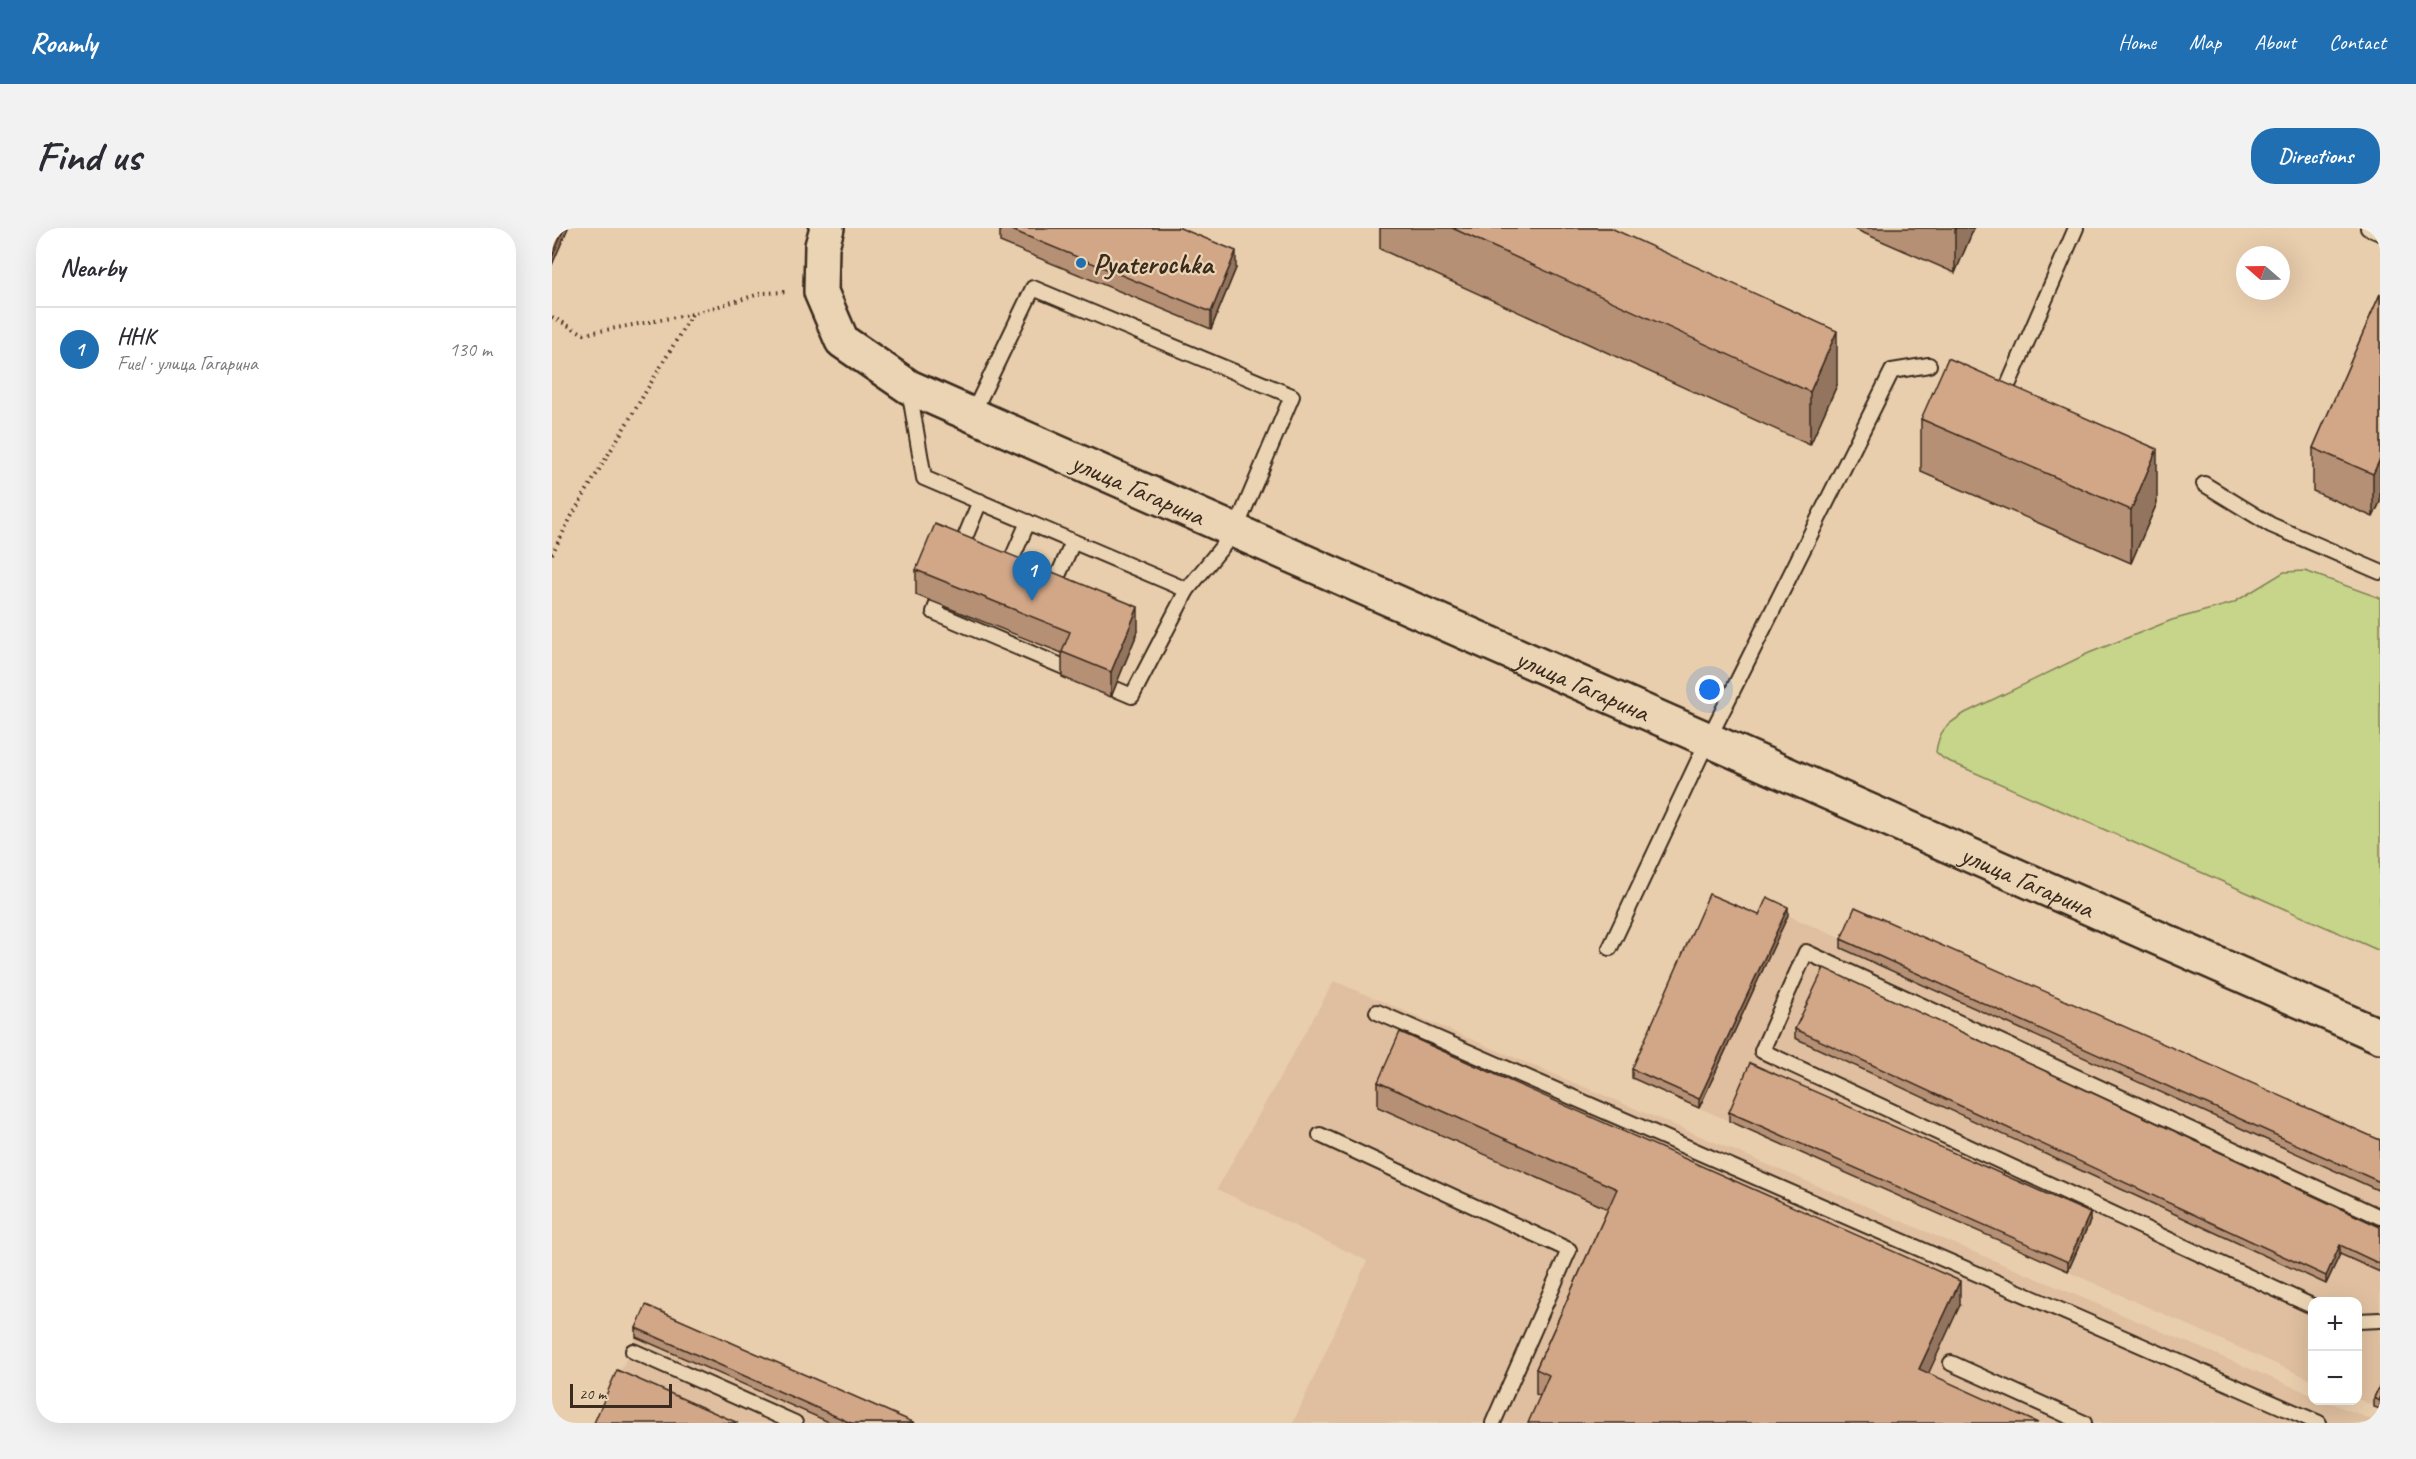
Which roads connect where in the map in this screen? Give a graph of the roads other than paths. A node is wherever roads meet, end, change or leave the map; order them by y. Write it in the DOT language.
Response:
graph roads {
  1 [pos="827,228"];
  2 [pos="2076,228"];
  3 [pos="2368,228"];
  4 [pos="2380,233"];
  5 [pos="1929,365"];
  6 [pos="909,387"];
  7 [pos="2003,397"];
  8 [pos="972,415"];
  9 [pos="2204,484"];
  10 [pos="980,501"];
  11 [pos="1028,522"];
  12 [pos="1235,531"];
  13 [pos="1074,542"];
  14 [pos="2380,572"];
  15 [pos="1000,588"];
  16 [pos="1187,590"];
  17 [pos="1044,607"];
  18 [pos="1708,740"];
  19 [pos="1610,948"];
  20 [pos="1377,1012"];
  21 [pos="2380,1036"];
  22 [pos="1320,1135"];
  23 [pos="2380,1217"];
  24 [pos="2308,1303"];
  25 [pos="2380,1320"];
  26 [pos="2362,1321"];
  27 [pos="633,1352"];
  28 [pos="1951,1363"];
  29 [pos="795,1423"];
  30 [pos="1493,1423"];
  31 [pos="2084,1423"];
  32 [pos="2319,1423"];
  1 -- 6 [label="main road, улица Гагарина"];
  2 -- 7 [label="lane"];
  3 -- 4 [label="lane"];
  5 -- 18 [label="lane"];
  6 -- 8 [label="main road, улица Гагарина"];
  6 -- 10 [label="lane"];
  8 -- 12 [label="main road, улица Гагарина"];
  8 -- 12 [label="lane"];
  9 -- 14 [label="lane"];
  10 -- 11 [label="lane"];
  10 -- 16 [label="lane"];
  11 -- 13 [label="lane"];
  11 -- 15 [label="lane"];
  12 -- 16 [label="lane"];
  12 -- 18 [label="main road, улица Гагарина"];
  13 -- 16 [label="lane"];
  13 -- 17 [label="lane"];
  18 -- 19 [label="lane"];
  18 -- 21 [label="main road, улица Гагарина"];
  20 -- 32 [label="lane"];
  22 -- 30 [label="lane"];
  23 -- 24 [label="lane"];
  25 -- 26 [label="lane"];
  27 -- 29 [label="lane"];
  28 -- 31 [label="lane"];
}
